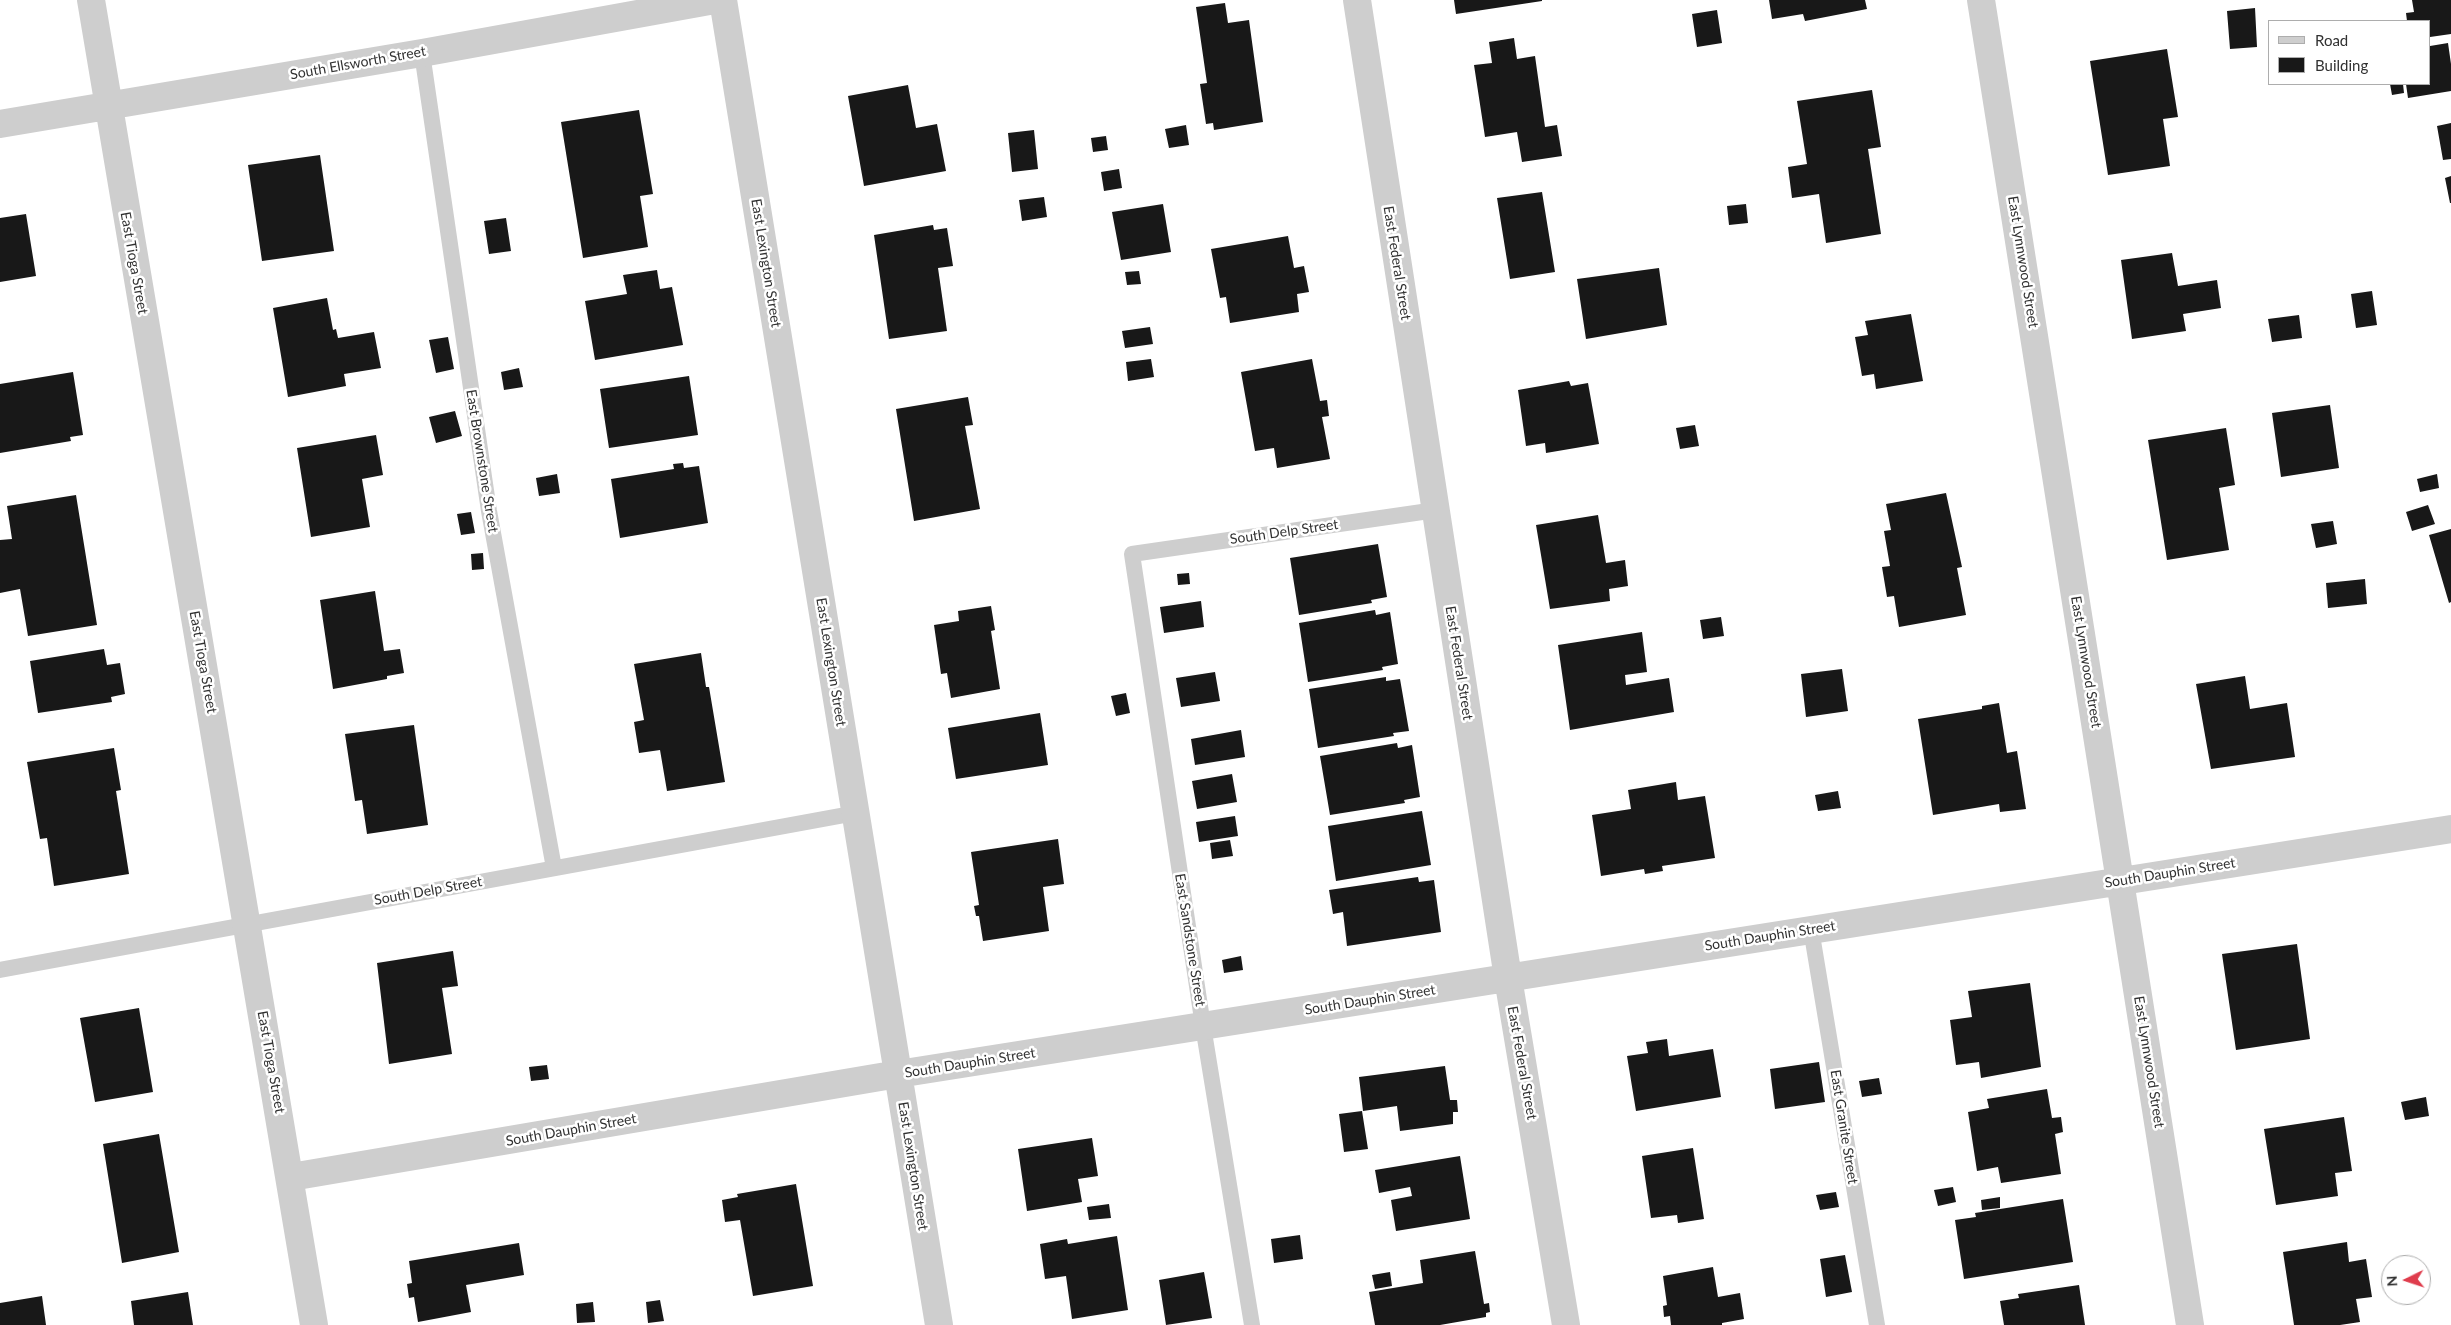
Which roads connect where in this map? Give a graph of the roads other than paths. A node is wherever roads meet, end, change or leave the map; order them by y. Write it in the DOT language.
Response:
graph roads {
  1 [pos="91,0"];
  2 [pos="715,0"];
  3 [pos="723,0"];
  4 [pos="1357,0"];
  5 [pos="1981,0"];
  6 [pos="422,53"];
  7 [pos="107,106"];
  8 [pos="0,124"];
  9 [pos="1436,510"];
  10 [pos="1132,554"];
  11 [pos="856,812"];
  12 [pos="2451,829"];
  13 [pos="554,868"];
  14 [pos="2121,880"];
  15 [pos="248,924"];
  16 [pos="1811,929"];
  17 [pos="0,970"];
  18 [pos="1508,978"];
  19 [pos="1203,1026"];
  20 [pos="898,1074"];
  21 [pos="291,1177"];
  22 [pos="314,1325"];
  23 [pos="939,1325"];
  24 [pos="1252,1325"];
  25 [pos="1566,1325"];
  26 [pos="1877,1325"];
  27 [pos="2190,1325"];
  1 -- 7 [label="street, East Tioga Street"];
  2 -- 6 [label="street, South Ellsworth Street"];
  3 -- 11 [label="street, East Lexington Street"];
  4 -- 9 [label="street, East Federal Street"];
  5 -- 14 [label="street, East Lynnwood Street"];
  6 -- 7 [label="street, South Ellsworth Street"];
  6 -- 13 [label="lane, East Brownstone Street"];
  7 -- 8 [label="street, South Ellsworth Street"];
  7 -- 15 [label="street, East Tioga Street"];
  9 -- 10 [label="lane, South Delp Street"];
  9 -- 18 [label="street, East Federal Street"];
  10 -- 19 [label="lane, East Sandstone Street"];
  11 -- 13 [label="lane, South Delp Street"];
  11 -- 20 [label="street, East Lexington Street"];
  12 -- 14 [label="street, South Dauphin Street"];
  13 -- 15 [label="lane, South Delp Street"];
  14 -- 16 [label="street, South Dauphin Street"];
  14 -- 27 [label="street, East Lynnwood Street"];
  15 -- 17 [label="lane, South Delp Street"];
  15 -- 21 [label="street, East Tioga Street"];
  16 -- 18 [label="street, South Dauphin Street"];
  16 -- 26 [label="lane, East Granite Street"];
  18 -- 19 [label="street, South Dauphin Street"];
  18 -- 25 [label="street, East Federal Street"];
  19 -- 20 [label="street, South Dauphin Street"];
  19 -- 24 [label="lane, East Sandstone Street"];
  20 -- 21 [label="street, South Dauphin Street"];
  20 -- 23 [label="street, East Lexington Street"];
  21 -- 22 [label="street, East Tioga Street"];
}
